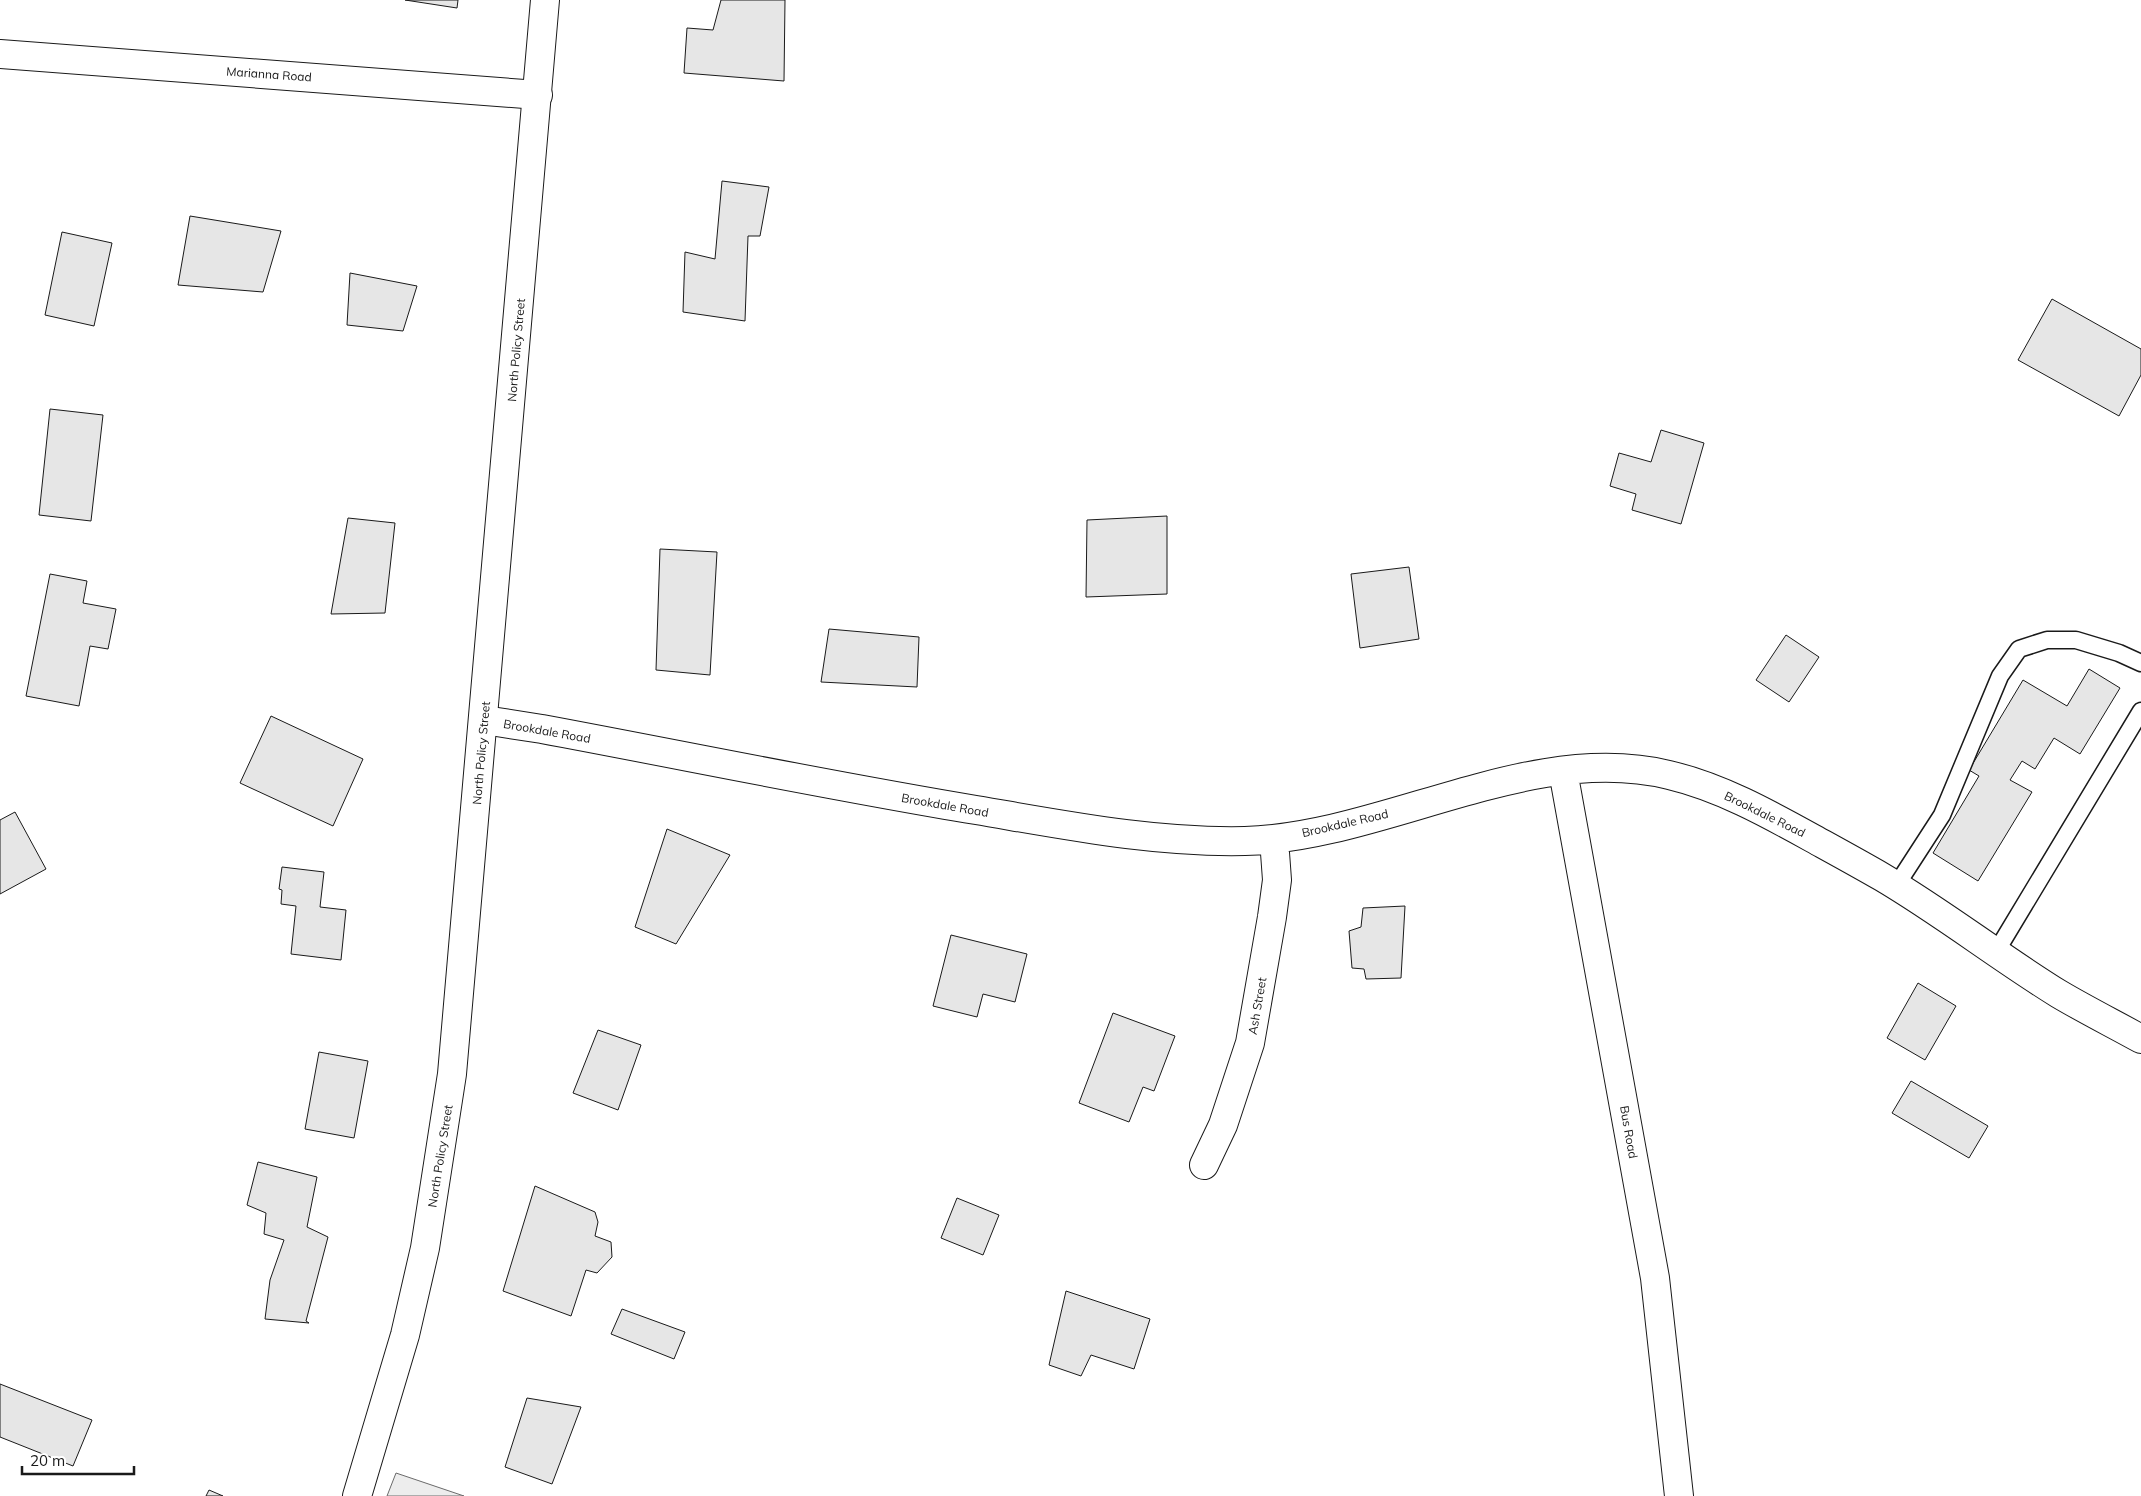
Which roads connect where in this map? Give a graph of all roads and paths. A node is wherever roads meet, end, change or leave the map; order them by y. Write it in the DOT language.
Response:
graph roads {
  1 [pos="545,0"];
  2 [pos="0,54"];
  3 [pos="538,95"];
  4 [pos="2141,663"];
  5 [pos="2141,711"];
  6 [pos="484,720"];
  7 [pos="1563,771"];
  8 [pos="1274,839"];
  9 [pos="1896,886"];
  10 [pos="1996,952"];
  11 [pos="2141,1039"];
  12 [pos="1204,1165"];
  13 [pos="356,1496"];
  14 [pos="1679,1496"];
  1 -- 3 [label="street, North Policy Street"];
  2 -- 3 [label="street, Marianna Road"];
  3 -- 6 [label="street, North Policy Street"];
  4 -- 9 [label="lane"];
  5 -- 10 [label="lane"];
  6 -- 8 [label="street, Brookdale Road"];
  6 -- 13 [label="street, North Policy Street"];
  7 -- 8 [label="street, Brookdale Road"];
  7 -- 9 [label="street, Brookdale Road"];
  7 -- 14 [label="street, Bus Road"];
  8 -- 12 [label="street, Ash Street"];
  9 -- 10 [label="street, Brookdale Road"];
  10 -- 11 [label="street, Brookdale Road"];
}
